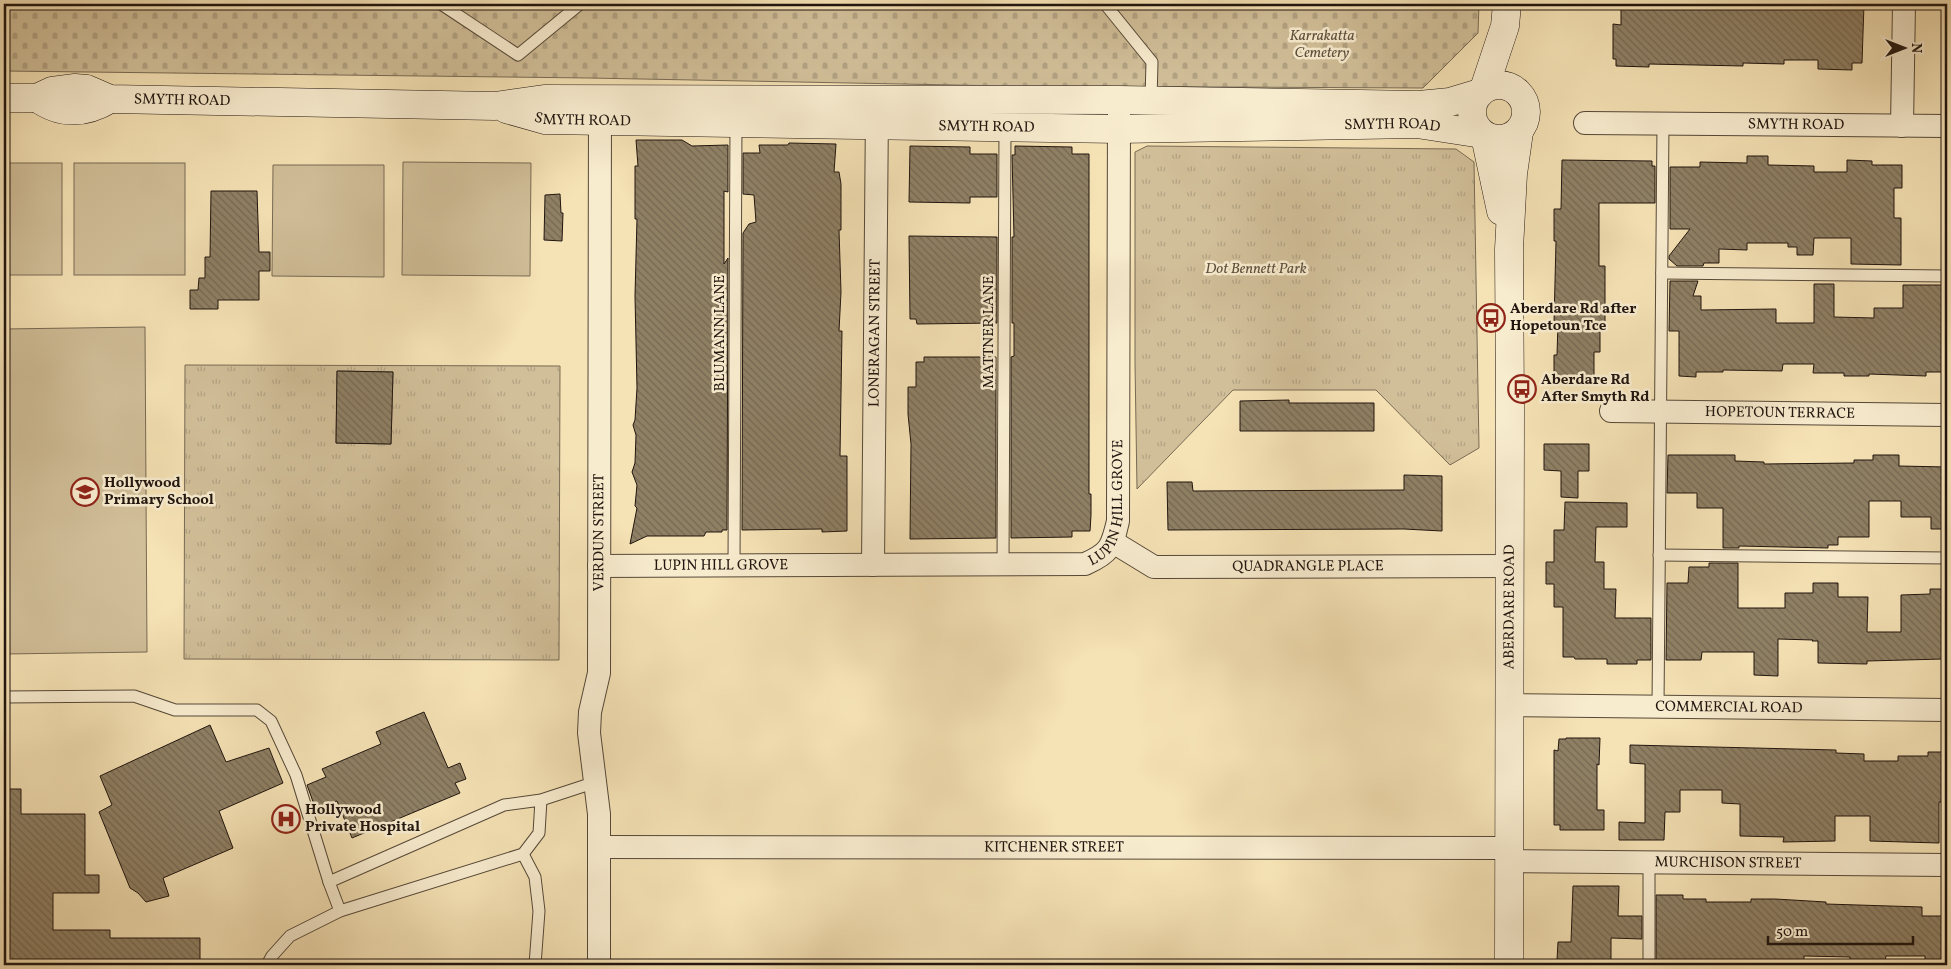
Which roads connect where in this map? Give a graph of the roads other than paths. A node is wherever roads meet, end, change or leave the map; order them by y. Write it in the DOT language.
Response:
graph roads {
  1 [pos="440,4"];
  2 [pos="580,4"];
  3 [pos="1106,4"];
  4 [pos="1904,4"];
  5 [pos="1506,15"];
  6 [pos="1482,91"];
  7 [pos="1519,93"];
  8 [pos="4,98"];
  9 [pos="1120,100"];
  10 [pos="1152,100"];
  11 [pos="600,110"];
  12 [pos="736,112"];
  13 [pos="877,113"];
  14 [pos="1005,114"];
  15 [pos="1586,123"];
  16 [pos="1663,124"];
  17 [pos="1902,126"];
  18 [pos="1947,126"];
  19 [pos="1118,129"];
  20 [pos="1519,132"];
  21 [pos="1484,135"];
  22 [pos="1509,249"];
  23 [pos="1662,273"];
  24 [pos="1947,276"];
  25 [pos="1611,411"];
  26 [pos="1661,412"];
  27 [pos="1947,415"];
  28 [pos="1113,542"];
  29 [pos="1659,555"];
  30 [pos="1947,558"];
  31 [pos="1003,565"];
  32 [pos="599,566"];
  33 [pos="734,566"];
  34 [pos="873,566"];
  35 [pos="1510,566"];
  36 [pos="4,697"];
  37 [pos="1510,705"];
  38 [pos="1658,706"];
  39 [pos="1947,710"];
  40 [pos="596,782"];
  41 [pos="541,800"];
  42 [pos="599,847"];
  43 [pos="523,854"];
  44 [pos="1509,854"];
  45 [pos="1649,862"];
  46 [pos="1947,865"];
  47 [pos="329,882"];
  48 [pos="340,911"];
  49 [pos="267,965"];
  50 [pos="535,965"];
  51 [pos="599,965"];
  52 [pos="1509,965"];
  53 [pos="1649,965"];
  1 -- 2 [label="lane"];
  3 -- 10 [label="lane"];
  4 -- 17 [label="street"];
  5 -- 6 [label="main road"];
  5 -- 7 [label="main road"];
  6 -- 7 [label="main road"];
  6 -- 10 [label="main road, SMYTH ROAD"];
  6 -- 21 [label="main road"];
  7 -- 20 [label="main road"];
  8 -- 11 [label="main road, SMYTH ROAD"];
  9 -- 10 [label="main road, SMYTH ROAD"];
  9 -- 14 [label="main road, SMYTH ROAD"];
  9 -- 19 [label="street, LUPIN HILL GROVE"];
  11 -- 12 [label="main road, SMYTH ROAD"];
  11 -- 32 [label="street, VERDUN STREET"];
  12 -- 13 [label="main road, SMYTH ROAD"];
  12 -- 33 [label="lane, BLUMANN LANE"];
  13 -- 14 [label="main road, SMYTH ROAD"];
  13 -- 34 [label="street, LONERAGAN STREET"];
  14 -- 19 [label="main road, SMYTH ROAD"];
  14 -- 31 [label="lane, MATTNER LANE"];
  15 -- 16 [label="street, SMYTH ROAD"];
  16 -- 17 [label="street, SMYTH ROAD"];
  16 -- 23 [label="lane"];
  17 -- 18 [label="street, SMYTH ROAD"];
  19 -- 21 [label="main road, SMYTH ROAD"];
  19 -- 28 [label="street, LUPIN HILL GROVE"];
  20 -- 21 [label="main road"];
  20 -- 22 [label="main road, ABERDARE ROAD"];
  21 -- 22 [label="main road, ABERDARE ROAD"];
  22 -- 35 [label="main road, ABERDARE ROAD"];
  23 -- 24 [label="lane"];
  23 -- 26 [label="lane"];
  25 -- 26 [label="street, HOPETOUN TERRACE"];
  26 -- 27 [label="street, HOPETOUN TERRACE"];
  26 -- 29 [label="lane"];
  28 -- 31 [label="street, LUPIN HILL GROVE"];
  28 -- 35 [label="street, QUADRANGLE PLACE"];
  29 -- 30 [label="lane"];
  29 -- 38 [label="lane"];
  31 -- 34 [label="street, LUPIN HILL GROVE"];
  32 -- 33 [label="street, LUPIN HILL GROVE"];
  32 -- 40 [label="street, VERDUN STREET"];
  33 -- 34 [label="street, LUPIN HILL GROVE"];
  35 -- 37 [label="main road, ABERDARE ROAD"];
  36 -- 47 [label="lane"];
  37 -- 38 [label="street, COMMERCIAL ROAD"];
  37 -- 44 [label="main road, ABERDARE ROAD"];
  38 -- 39 [label="street, COMMERCIAL ROAD"];
  40 -- 41 [label="lane"];
  40 -- 42 [label="street, VERDUN STREET"];
  41 -- 43 [label="lane"];
  41 -- 47 [label="lane"];
  42 -- 44 [label="street, KITCHENER STREET"];
  42 -- 51 [label="street, VERDUN STREET"];
  43 -- 48 [label="lane"];
  43 -- 50 [label="lane"];
  44 -- 45 [label="street, MURCHISON STREET"];
  44 -- 52 [label="main road, ABERDARE ROAD"];
  45 -- 46 [label="street, MURCHISON STREET"];
  45 -- 53 [label="lane"];
  47 -- 48 [label="lane"];
  48 -- 49 [label="lane"];
}
